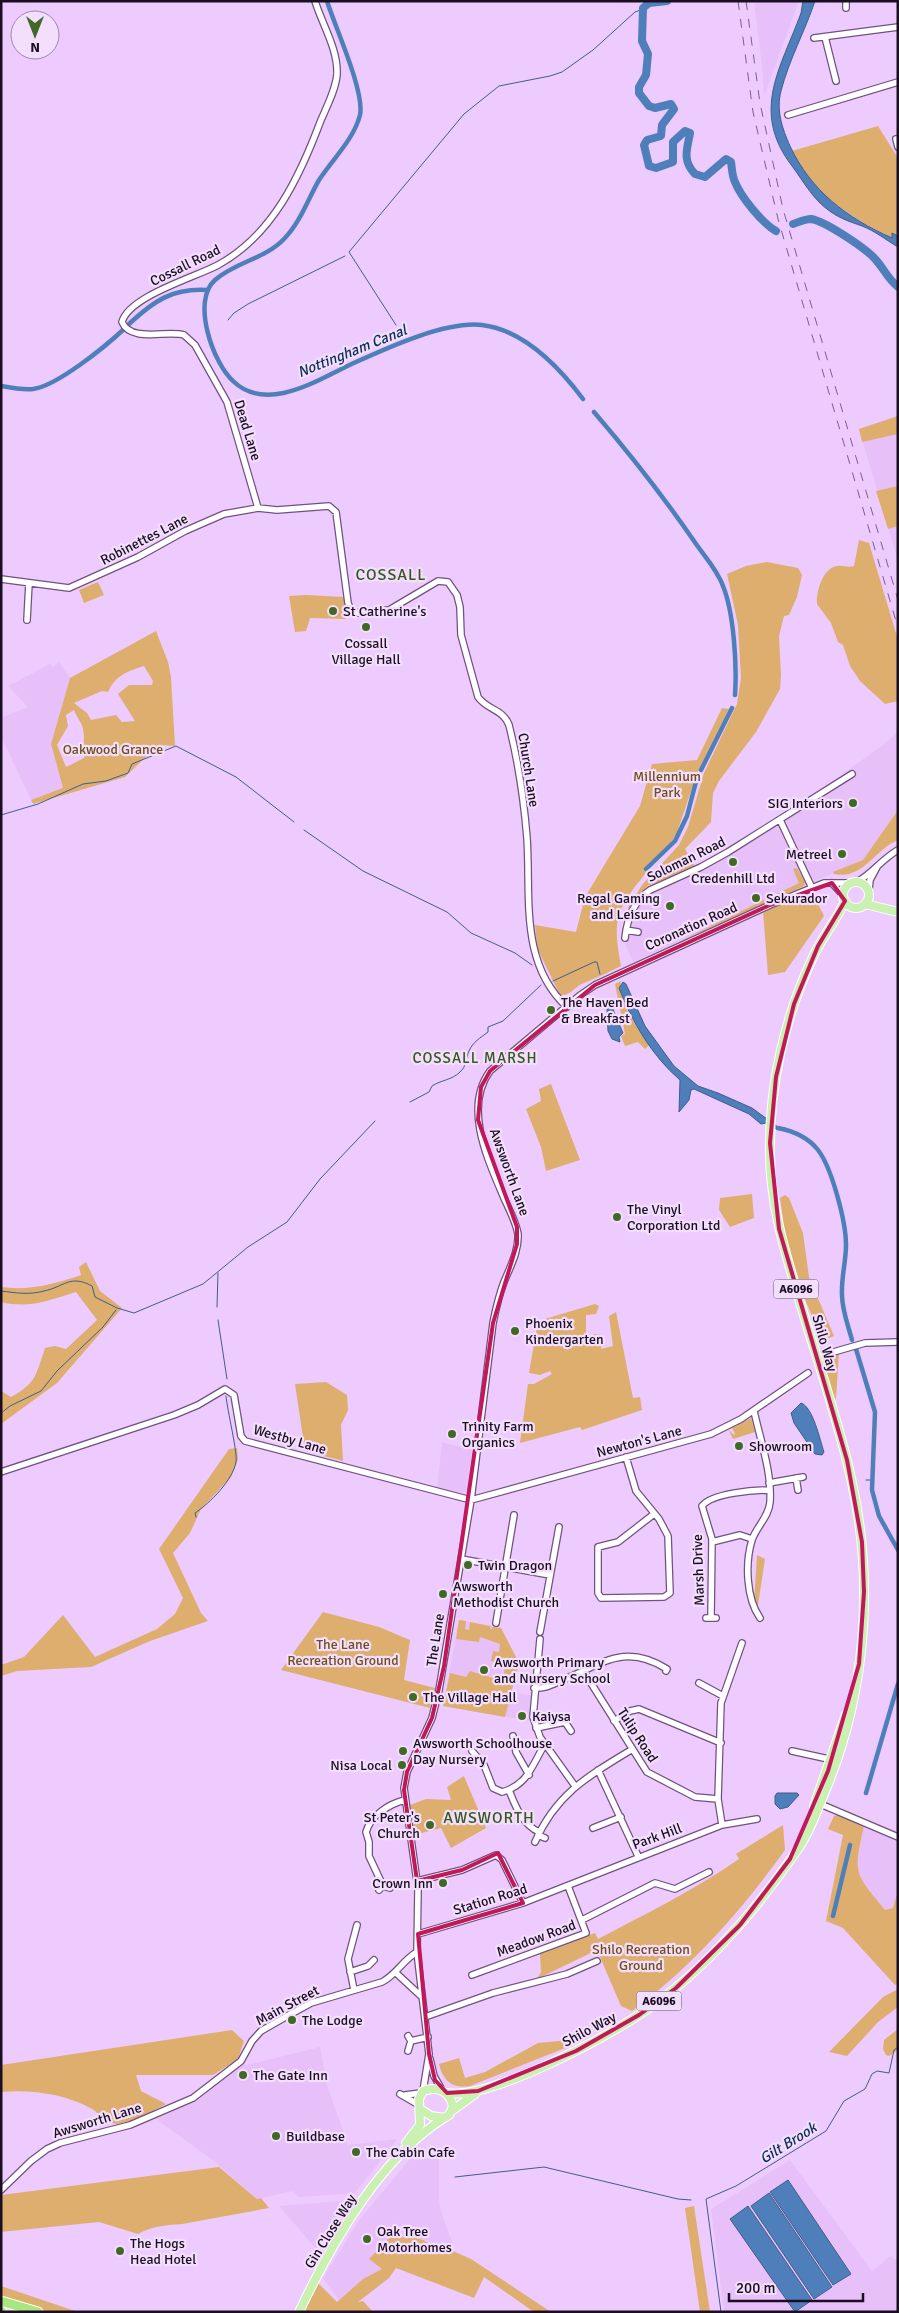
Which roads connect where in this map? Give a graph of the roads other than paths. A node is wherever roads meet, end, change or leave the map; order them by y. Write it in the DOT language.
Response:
graph roads {
  1 [pos="315,1"];
  2 [pos="898,27"];
  3 [pos="825,37"];
  4 [pos="814,38"];
  5 [pos="836,81"];
  6 [pos="898,82"];
  7 [pos="788,115"];
  8 [pos="189,338"];
  9 [pos="332,506"];
  10 [pos="258,508"];
  11 [pos="1,579"];
  12 [pos="29,584"];
  13 [pos="27,620"];
  14 [pos="852,774"];
  15 [pos="780,820"];
  16 [pos="898,850"];
  17 [pos="879,863"];
  18 [pos="854,882"];
  19 [pos="832,883"];
  20 [pos="812,888"];
  21 [pos="869,892"];
  22 [pos="844,898"];
  23 [pos="865,904"];
  24 [pos="884,907"];
  25 [pos="856,908"];
  26 [pos="898,912"];
  27 [pos="835,921"];
  28 [pos="626,930"];
  29 [pos="638,932"];
  30 [pos="625,938"];
  31 [pos="567,1007"];
  32 [pos="898,1342"];
  33 [pos="816,1357"];
  34 [pos="797,1371"];
  35 [pos="808,1374"];
  36 [pos="802,1378"];
  37 [pos="754,1411"];
  38 [pos="626,1457"];
  39 [pos="1,1472"];
  40 [pos="804,1477"];
  41 [pos="796,1478"];
  42 [pos="769,1486"];
  43 [pos="798,1490"];
  44 [pos="471,1500"];
  45 [pos="654,1514"];
  46 [pos="514,1515"];
  47 [pos="558,1527"];
  48 [pos="752,1539"];
  49 [pos="712,1542"];
  50 [pos="461,1559"];
  51 [pos="505,1567"];
  52 [pos="550,1575"];
  53 [pos="711,1618"];
  54 [pos="760,1618"];
  55 [pos="496,1623"];
  56 [pos="742,1643"];
  57 [pos="666,1671"];
  58 [pos="584,1672"];
  59 [pos="699,1683"];
  60 [pos="534,1688"];
  61 [pos="723,1696"];
  62 [pos="614,1721"];
  63 [pos="536,1728"];
  64 [pos="571,1731"];
  65 [pos="514,1736"];
  66 [pos="720,1743"];
  67 [pos="545,1744"];
  68 [pos="632,1750"];
  69 [pos="472,1751"];
  70 [pos="792,1751"];
  71 [pos="834,1762"];
  72 [pos="598,1770"];
  73 [pos="529,1775"];
  74 [pos="575,1786"];
  75 [pos="509,1790"];
  76 [pos="718,1799"];
  77 [pos="405,1800"];
  78 [pos="821,1802"];
  79 [pos="813,1808"];
  80 [pos="620,1817"];
  81 [pos="757,1819"];
  82 [pos="722,1825"];
  83 [pos="593,1828"];
  84 [pos="539,1834"];
  85 [pos="898,1837"];
  86 [pos="545,1838"];
  87 [pos="535,1842"];
  88 [pos="794,1853"];
  89 [pos="638,1856"];
  90 [pos="709,1872"];
  91 [pos="417,1881"];
  92 [pos="568,1886"];
  93 [pos="390,1888"];
  94 [pos="524,1903"];
  95 [pos="582,1920"];
  96 [pos="357,1925"];
  97 [pos="418,1934"];
  98 [pos="417,1952"];
  99 [pos="374,1960"];
  100 [pos="597,1961"];
  101 [pos="474,1966"];
  102 [pos="350,1972"];
  103 [pos="395,1972"];
  104 [pos="354,1990"];
  105 [pos="422,1997"];
  106 [pos="425,2017"];
  107 [pos="428,2037"];
  108 [pos="408,2051"];
  109 [pos="429,2054"];
  110 [pos="209,2087"];
  111 [pos="478,2091"];
  112 [pos="422,2092"];
  113 [pos="444,2092"];
  114 [pos="420,2107"];
  115 [pos="452,2110"];
  116 [pos="444,2118"];
  117 [pos="389,2168"];
  118 [pos="1,2190"];
  119 [pos="1,2302"];
  120 [pos="24,2312"];
  121 [pos="38,2312"];
  122 [pos="299,2312"];
  1 -- 8 [label="street, Cossall Road"];
  2 -- 3 [label="street"];
  3 -- 4 [label="street"];
  3 -- 5 [label="street"];
  6 -- 7 [label="street"];
  8 -- 10 [label="street, Dead Lane"];
  9 -- 10 [label="street, Robinettes Lane"];
  9 -- 31 [label="street, Church Lane"];
  10 -- 12 [label="street, Robinettes Lane"];
  11 -- 12 [label="street, Robinettes Lane"];
  12 -- 13 [label="street"];
  14 -- 15 [label="street, Soloman Road"];
  15 -- 20 [label="street"];
  15 -- 28 [label="street, Soloman Road"];
  16 -- 17 [label="street"];
  17 -- 18 [label="street"];
  17 -- 21 [label="street"];
  18 -- 19 [label="street, Coronation Road"];
  18 -- 21 [label="main road"];
  18 -- 22 [label="main road"];
  19 -- 20 [label="street, Coronation Road"];
  19 -- 22 [label="street"];
  20 -- 31 [label="street, Coronation Road"];
  21 -- 23 [label="main road"];
  21 -- 24 [label="main road"];
  22 -- 25 [label="main road"];
  22 -- 27 [label="main road, Shilo Way / A6096"];
  23 -- 24 [label="main road"];
  23 -- 25 [label="main road"];
  24 -- 26 [label="main road"];
  25 -- 27 [label="main road, Shilo Way / A6096"];
  27 -- 33 [label="main road, Shilo Way / A6096"];
  28 -- 29 [label="street"];
  28 -- 30 [label="street, Soloman Road"];
  31 -- 44 [label="street, Awsworth Lane"];
  32 -- 33 [label="street"];
  33 -- 71 [label="main road, Shilo Way / A6096"];
  34 -- 36 [label="street"];
  35 -- 36 [label="street, Newton's Lane"];
  36 -- 37 [label="street, Newton's Lane"];
  37 -- 38 [label="street, Newton's Lane"];
  37 -- 42 [label="street"];
  38 -- 44 [label="street, Newton's Lane"];
  38 -- 45 [label="street"];
  39 -- 44 [label="street, Westby Lane"];
  40 -- 41 [label="street"];
  41 -- 42 [label="street"];
  41 -- 43 [label="street"];
  42 -- 48 [label="street"];
  42 -- 49 [label="street, Marsh Drive"];
  44 -- 50 [label="street, The Lane"];
  45 -- 45 [label="street"];
  46 -- 51 [label="street"];
  47 -- 52 [label="street"];
  48 -- 49 [label="street"];
  48 -- 54 [label="street"];
  49 -- 53 [label="street, Marsh Drive"];
  50 -- 51 [label="street"];
  50 -- 77 [label="street, The Lane"];
  51 -- 52 [label="street"];
  51 -- 55 [label="street"];
  52 -- 60 [label="street"];
  56 -- 61 [label="street"];
  57 -- 58 [label="street"];
  58 -- 60 [label="street"];
  58 -- 62 [label="street, Tulip Road"];
  59 -- 61 [label="street"];
  60 -- 63 [label="street"];
  61 -- 66 [label="street"];
  62 -- 66 [label="street"];
  62 -- 68 [label="street, Tulip Road"];
  63 -- 64 [label="street"];
  63 -- 67 [label="street"];
  65 -- 73 [label="street"];
  66 -- 76 [label="street"];
  67 -- 73 [label="street"];
  67 -- 74 [label="street"];
  68 -- 72 [label="street"];
  68 -- 76 [label="street, Tulip Road"];
  69 -- 75 [label="street"];
  70 -- 71 [label="street"];
  71 -- 78 [label="main road, Shilo Way / A6096"];
  71 -- 79 [label="main road, Shilo Way / A6096"];
  72 -- 74 [label="street"];
  72 -- 80 [label="street"];
  73 -- 75 [label="street"];
  74 -- 84 [label="street"];
  75 -- 84 [label="street"];
  76 -- 82 [label="street"];
  77 -- 91 [label="street, The Lane"];
  77 -- 93 [label="street"];
  78 -- 79 [label="street"];
  78 -- 85 [label="street"];
  78 -- 88 [label="main road, Shilo Way / A6096"];
  79 -- 88 [label="main road, Shilo Way / A6096"];
  80 -- 83 [label="street"];
  80 -- 89 [label="street"];
  81 -- 82 [label="street, Park Hill"];
  82 -- 89 [label="street, Park Hill"];
  84 -- 86 [label="street"];
  84 -- 87 [label="street"];
  88 -- 111 [label="main road, Shilo Way / A6096"];
  89 -- 92 [label="street, Park Hill"];
  90 -- 95 [label="street"];
  91 -- 94 [label="street"];
  91 -- 97 [label="street"];
  92 -- 94 [label="street, Station Road"];
  92 -- 95 [label="street, Meadow Road"];
  94 -- 97 [label="street, Station Road"];
  95 -- 101 [label="street, Meadow Road"];
  96 -- 102 [label="street"];
  97 -- 98 [label="street"];
  98 -- 103 [label="street, Main Street"];
  98 -- 105 [label="street"];
  99 -- 102 [label="street"];
  100 -- 106 [label="street"];
  102 -- 104 [label="street"];
  103 -- 104 [label="street, Main Street"];
  103 -- 105 [label="street"];
  104 -- 110 [label="street, Main Street"];
  105 -- 106 [label="street"];
  106 -- 107 [label="street"];
  107 -- 108 [label="street"];
  107 -- 109 [label="street"];
  109 -- 112 [label="street"];
  109 -- 113 [label="street"];
  110 -- 118 [label="street, Awsworth Lane"];
  111 -- 113 [label="main road, Shilo Way / A6096"];
  111 -- 115 [label="main road, Shilo Way / A6096"];
  112 -- 113 [label="main road, A6096"];
  112 -- 114 [label="main road, A6096"];
  112 -- 114 [label="street"];
  113 -- 115 [label="main road"];
  114 -- 116 [label="main road"];
  114 -- 117 [label="main road, Gin Close Way / A6096"];
  115 -- 116 [label="main road, A6096"];
  116 -- 117 [label="main road, Gin Close Way / A6096"];
  117 -- 122 [label="main road, Gin Close Way / A6096"];
  119 -- 120 [label="highway"];
  119 -- 121 [label="highway"];
}
